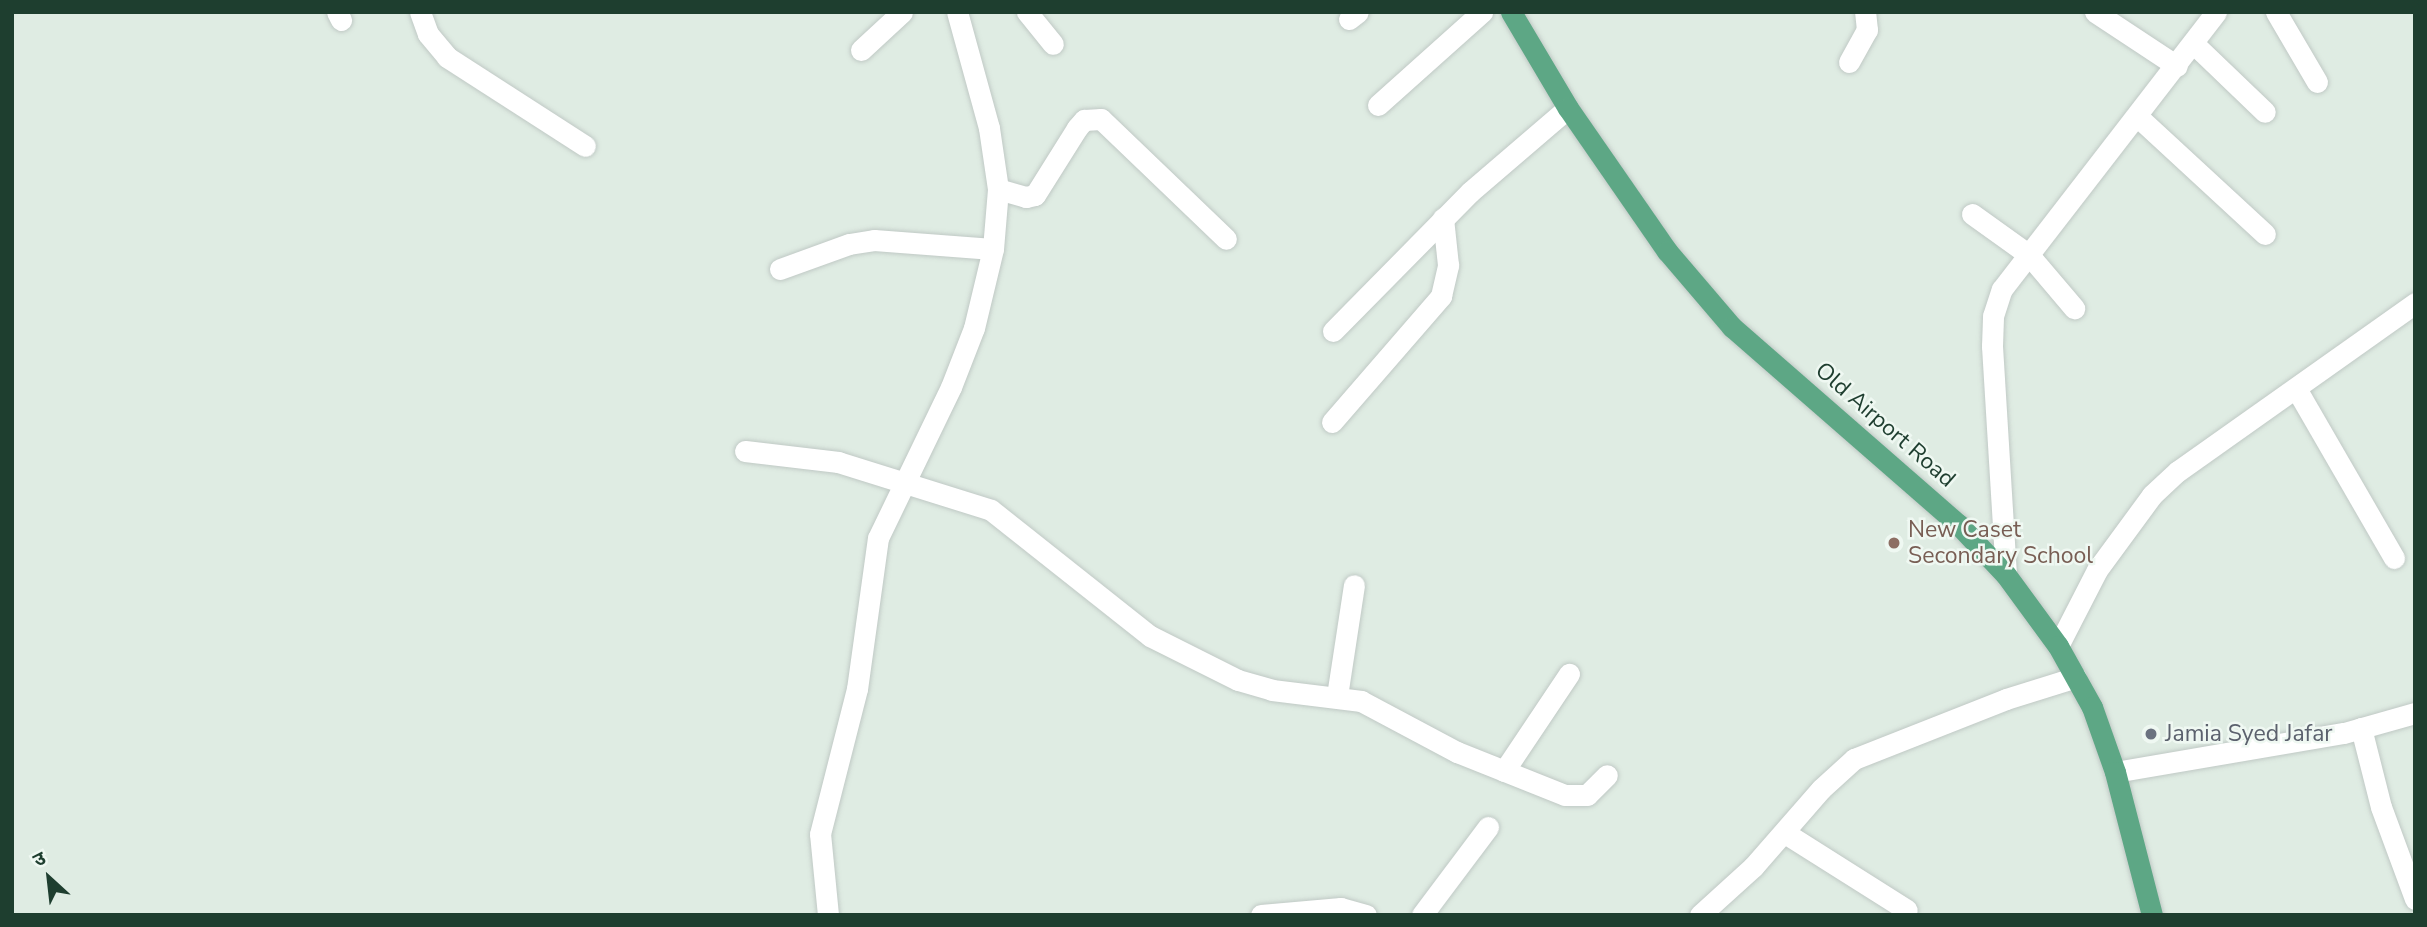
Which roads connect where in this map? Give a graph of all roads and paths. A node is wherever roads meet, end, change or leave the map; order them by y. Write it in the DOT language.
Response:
graph roads {
  1 [pos="420,12"];
  2 [pos="902,12"];
  3 [pos="957,12"];
  4 [pos="1027,12"];
  5 [pos="1482,12"];
  6 [pos="1511,12"];
  7 [pos="1864,12"];
  8 [pos="2095,12"];
  9 [pos="2216,12"];
  10 [pos="2276,12"];
  11 [pos="1053,44"];
  12 [pos="2194,44"];
  13 [pos="861,50"];
  14 [pos="1849,62"];
  15 [pos="2177,66"];
  16 [pos="2317,82"];
  17 [pos="1378,104"];
  18 [pos="1568,108"];
  19 [pos="2265,112"];
  20 [pos="2137,116"];
  21 [pos="585,146"];
  22 [pos="998,189"];
  23 [pos="1972,214"];
  24 [pos="1443,218"];
  25 [pos="2265,234"];
  26 [pos="1226,239"];
  27 [pos="993,249"];
  28 [pos="2029,255"];
  29 [pos="780,269"];
  30 [pos="2415,303"];
  31 [pos="2074,308"];
  32 [pos="1333,331"];
  33 [pos="2297,390"];
  34 [pos="1332,422"];
  35 [pos="745,451"];
  36 [pos="905,481"];
  37 [pos="2394,558"];
  38 [pos="2006,575"];
  39 [pos="1354,585"];
  40 [pos="2057,646"];
  41 [pos="1569,674"];
  42 [pos="2076,677"];
  43 [pos="1337,696"];
  44 [pos="2415,713"];
  45 [pos="2361,728"];
  46 [pos="1504,771"];
  47 [pos="2115,772"];
  48 [pos="1606,775"];
  49 [pos="1488,827"];
  50 [pos="1785,834"];
  51 [pos="2415,899"];
  52 [pos="1907,910"];
  53 [pos="1704,914"];
  54 [pos="828,915"];
  55 [pos="1261,915"];
  56 [pos="1366,915"];
  57 [pos="1422,915"];
  58 [pos="2152,915"];
  1 -- 21 [label="street"];
  2 -- 13 [label="street"];
  3 -- 22 [label="street"];
  4 -- 11 [label="street"];
  5 -- 17 [label="street"];
  6 -- 18 [label="main road, Old Airport Road"];
  7 -- 14 [label="street"];
  8 -- 15 [label="street"];
  9 -- 12 [label="street"];
  10 -- 16 [label="street"];
  12 -- 15 [label="street"];
  12 -- 19 [label="street"];
  15 -- 20 [label="street"];
  18 -- 24 [label="street"];
  18 -- 38 [label="main road, Old Airport Road"];
  20 -- 25 [label="street"];
  20 -- 28 [label="street"];
  22 -- 26 [label="street"];
  22 -- 27 [label="street"];
  23 -- 28 [label="street"];
  24 -- 32 [label="street"];
  24 -- 34 [label="street"];
  27 -- 29 [label="street"];
  27 -- 36 [label="street"];
  28 -- 31 [label="street"];
  28 -- 38 [label="street"];
  30 -- 33 [label="street"];
  33 -- 37 [label="street"];
  33 -- 40 [label="street"];
  35 -- 36 [label="street"];
  36 -- 43 [label="street"];
  36 -- 54 [label="street"];
  38 -- 40 [label="main road, Old Airport Road"];
  39 -- 43 [label="street"];
  40 -- 42 [label="main road, Old Airport Road"];
  41 -- 46 [label="street"];
  42 -- 47 [label="main road, Old Airport Road"];
  42 -- 50 [label="street"];
  43 -- 46 [label="street"];
  44 -- 45 [label="street"];
  45 -- 47 [label="street"];
  45 -- 51 [label="street"];
  46 -- 48 [label="street"];
  47 -- 58 [label="main road, Old Airport Road"];
  49 -- 57 [label="street"];
  50 -- 52 [label="street"];
  50 -- 53 [label="street"];
  55 -- 56 [label="street"];
}
